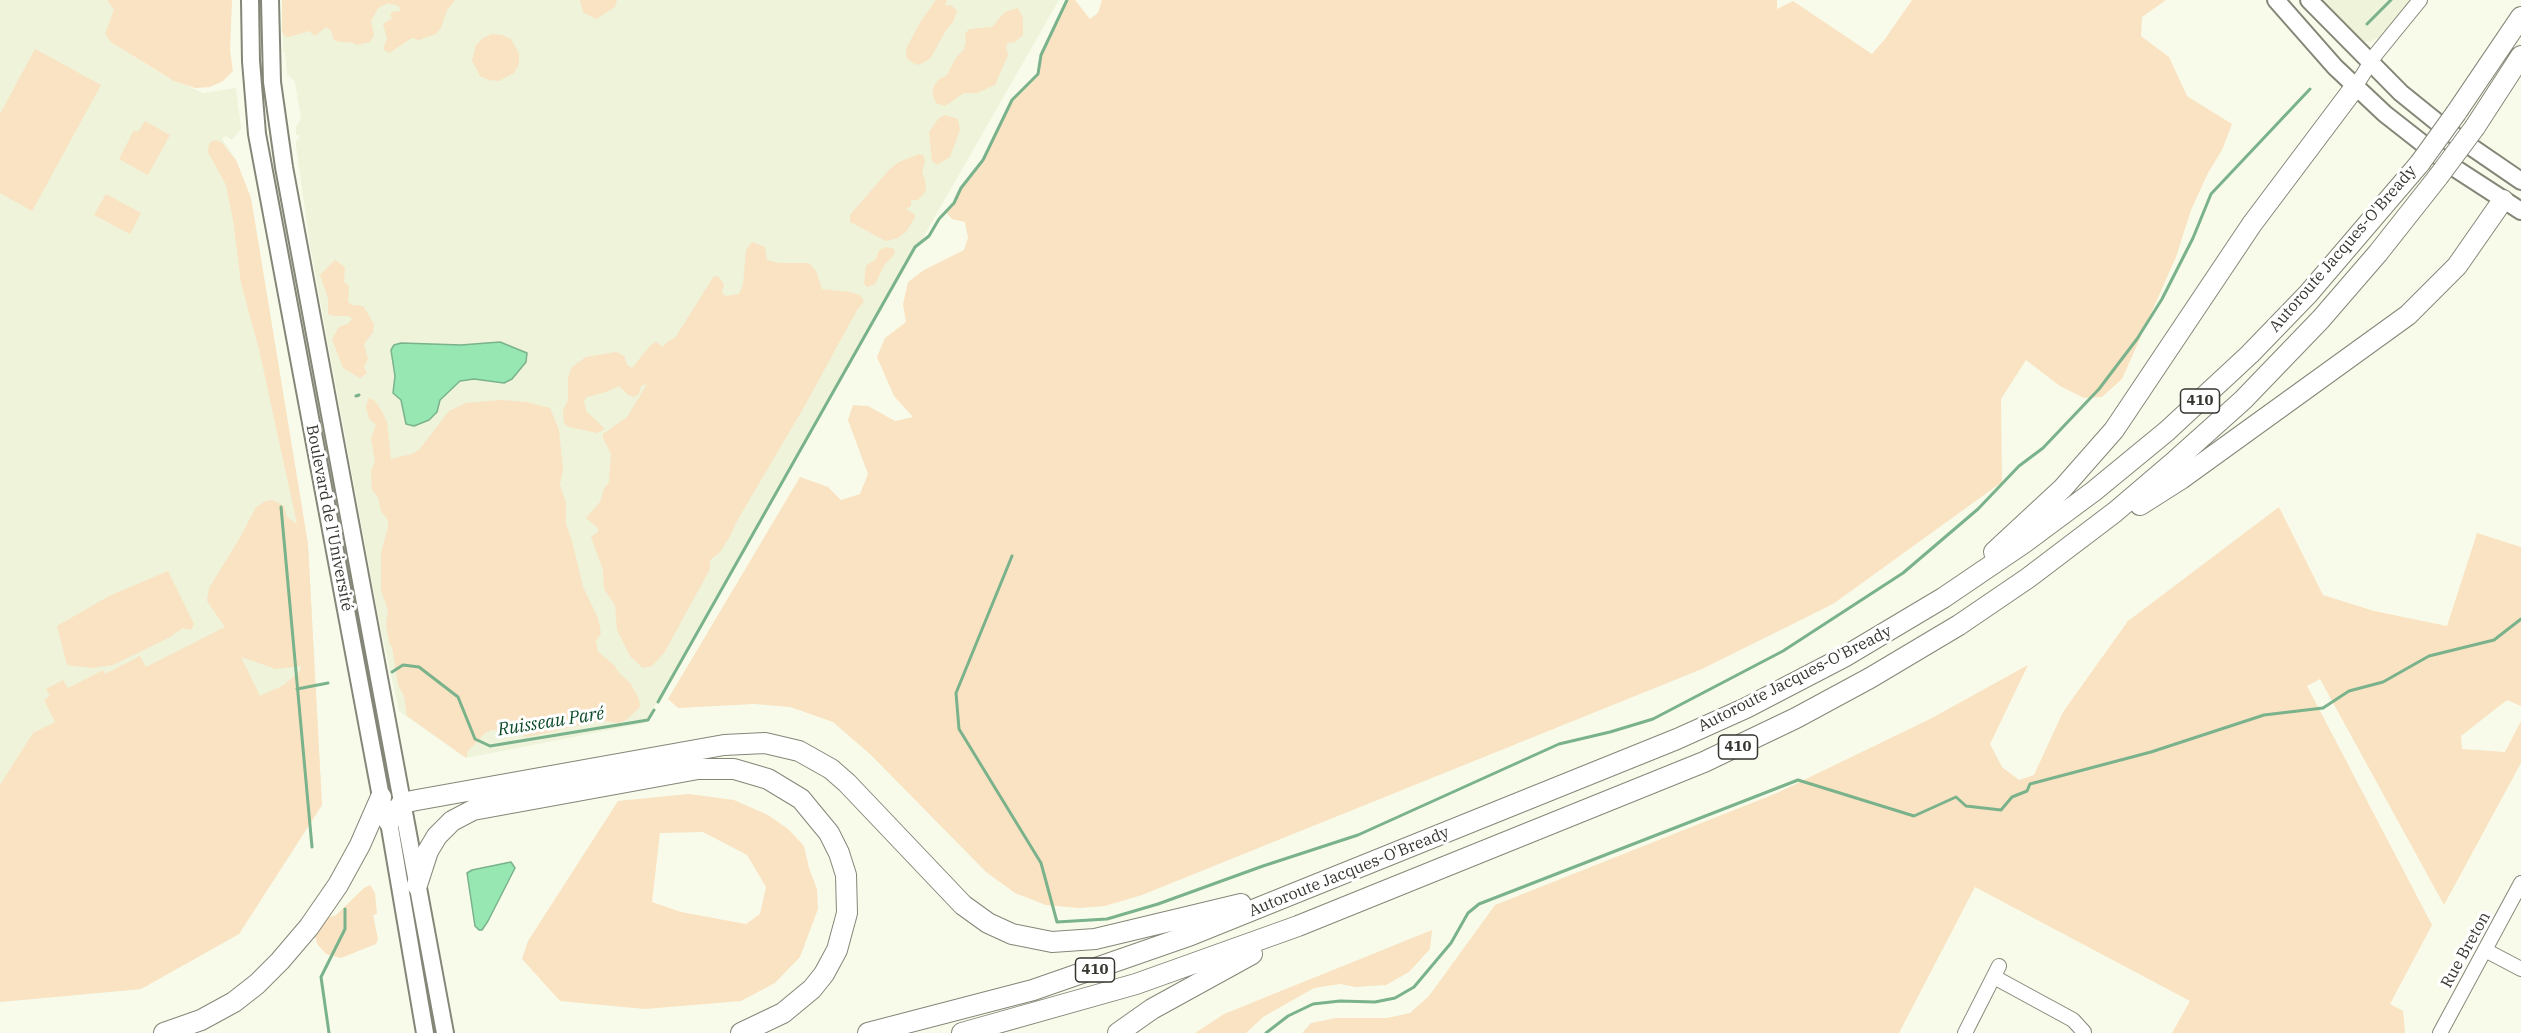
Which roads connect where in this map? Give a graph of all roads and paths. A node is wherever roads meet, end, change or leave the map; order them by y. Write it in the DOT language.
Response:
graph roads {
  1 [pos="250,0"];
  2 [pos="270,0"];
  3 [pos="2276,0"];
  4 [pos="2309,0"];
  5 [pos="2420,0"];
  6 [pos="2521,17"];
  7 [pos="2521,56"];
  8 [pos="2370,63"];
  9 [pos="2355,87"];
  10 [pos="2520,177"];
  11 [pos="2503,200"];
  12 [pos="2521,212"];
  13 [pos="2066,550"];
  14 [pos="1943,598"];
  15 [pos="381,797"];
  16 [pos="402,803"];
  17 [pos="388,822"];
  18 [pos="2521,883"];
  19 [pos="417,885"];
  20 [pos="1316,885"];
  21 [pos="1298,926"];
  22 [pos="2485,950"];
  23 [pos="2521,969"];
  24 [pos="164,1033"];
  25 [pos="425,1033"];
  26 [pos="446,1033"];
  27 [pos="741,1033"];
  28 [pos="868,1033"];
  29 [pos="962,1033"];
  30 [pos="1118,1033"];
  31 [pos="1965,1033"];
  32 [pos="2086,1033"];
  33 [pos="2440,1033"];
  1 -- 15 [label="main road, Boulevard de l'Université"];
  2 -- 16 [label="main road, Boulevard de l'Université"];
  3 -- 9 [label="main road"];
  4 -- 8 [label="main road"];
  5 -- 8 [label="street"];
  6 -- 14 [label="highway, Autoroute Jacques-O'Bready / 410, bridge"];
  7 -- 13 [label="highway, Autoroute Jacques-O'Bready / 410, bridge"];
  8 -- 9 [label="street"];
  8 -- 10 [label="main road"];
  9 -- 11 [label="main road"];
  9 -- 14 [label="highway"];
  10 -- 11 [label="street"];
  11 -- 12 [label="main road"];
  11 -- 13 [label="highway"];
  13 -- 21 [label="highway, Autoroute Jacques-O'Bready / 410"];
  14 -- 20 [label="highway, Autoroute Jacques-O'Bready / 410"];
  15 -- 17 [label="main road, Boulevard de l'Université"];
  15 -- 24 [label="highway"];
  16 -- 17 [label="highway"];
  16 -- 19 [label="main road, Boulevard de l'Université"];
  16 -- 20 [label="highway"];
  17 -- 25 [label="main road, Boulevard de l'Université"];
  18 -- 22 [label="street, Rue Breton"];
  19 -- 26 [label="main road, Boulevard de l'Université"];
  19 -- 27 [label="highway"];
  20 -- 28 [label="highway, Autoroute Jacques-O'Bready / 410"];
  21 -- 29 [label="highway, Autoroute Jacques-O'Bready / 410"];
  21 -- 30 [label="highway"];
  22 -- 23 [label="street"];
  22 -- 33 [label="street, Rue Breton"];
  31 -- 32 [label="street"];
}
